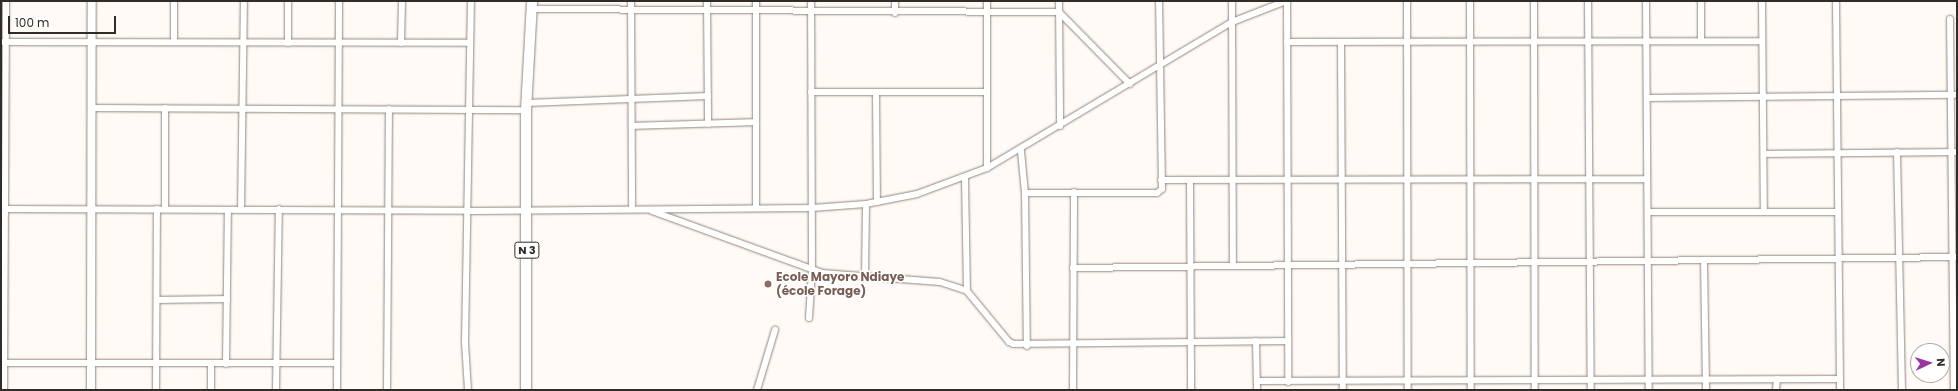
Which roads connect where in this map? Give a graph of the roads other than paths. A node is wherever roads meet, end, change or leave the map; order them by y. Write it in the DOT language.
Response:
graph roads {
  1 [pos="6,1"];
  2 [pos="92,1"];
  3 [pos="174,1"];
  4 [pos="244,1"];
  5 [pos="288,1"];
  6 [pos="339,1"];
  7 [pos="402,1"];
  8 [pos="471,1"];
  9 [pos="631,1"];
  10 [pos="707,1"];
  11 [pos="756,1"];
  12 [pos="811,1"];
  13 [pos="895,1"];
  14 [pos="987,1"];
  15 [pos="1059,1"];
  16 [pos="1159,1"];
  17 [pos="1232,1"];
  18 [pos="1286,1"];
  19 [pos="1407,1"];
  20 [pos="1470,1"];
  21 [pos="1534,1"];
  22 [pos="1588,1"];
  23 [pos="1646,1"];
  24 [pos="1701,1"];
  25 [pos="1762,1"];
  26 [pos="1836,1"];
  27 [pos="531,5"];
  28 [pos="631,9"];
  29 [pos="707,10"];
  30 [pos="756,11"];
  31 [pos="811,12"];
  32 [pos="1059,12"];
  33 [pos="895,13"];
  34 [pos="987,14"];
  35 [pos="1950,20"];
  36 [pos="1232,22"];
  37 [pos="3,41"];
  38 [pos="1588,41"];
  39 [pos="1646,41"];
  40 [pos="1701,41"];
  41 [pos="1762,41"];
  42 [pos="92,42"];
  43 [pos="174,42"];
  44 [pos="243,42"];
  45 [pos="288,42"];
  46 [pos="1287,42"];
  47 [pos="1342,42"];
  48 [pos="1407,42"];
  49 [pos="1470,42"];
  50 [pos="1534,42"];
  51 [pos="339,43"];
  52 [pos="401,43"];
  53 [pos="470,43"];
  54 [pos="1954,44"];
  55 [pos="1160,66"];
  56 [pos="1130,84"];
  57 [pos="811,92"];
  58 [pos="876,92"];
  59 [pos="987,92"];
  60 [pos="1954,95"];
  61 [pos="708,96"];
  62 [pos="1763,96"];
  63 [pos="1837,96"];
  64 [pos="632,98"];
  65 [pos="1647,98"];
  66 [pos="527,107"];
  67 [pos="92,108"];
  68 [pos="165,108"];
  69 [pos="242,109"];
  70 [pos="339,109"];
  71 [pos="389,109"];
  72 [pos="469,110"];
  73 [pos="756,122"];
  74 [pos="708,124"];
  75 [pos="632,126"];
  76 [pos="1060,126"];
  77 [pos="1021,151"];
  78 [pos="1897,152"];
  79 [pos="1954,152"];
  80 [pos="1764,154"];
  81 [pos="1837,154"];
  82 [pos="987,168"];
  83 [pos="965,178"];
  84 [pos="1470,179"];
  85 [pos="1535,179"];
  86 [pos="1590,179"];
  87 [pos="1647,179"];
  88 [pos="1161,180"];
  89 [pos="1190,180"];
  90 [pos="1233,180"];
  91 [pos="1288,180"];
  92 [pos="1342,180"];
  93 [pos="1408,180"];
  94 [pos="1074,192"];
  95 [pos="1025,194"];
  96 [pos="877,202"];
  97 [pos="866,204"];
  98 [pos="756,208"];
  99 [pos="812,208"];
  100 [pos="3,209"];
  101 [pos="92,209"];
  102 [pos="157,209"];
  103 [pos="279,209"];
  104 [pos="338,209"];
  105 [pos="632,209"];
  106 [pos="648,209"];
  107 [pos="165,210"];
  108 [pos="228,210"];
  109 [pos="241,210"];
  110 [pos="389,210"];
  111 [pos="528,210"];
  112 [pos="469,211"];
  113 [pos="1648,212"];
  114 [pos="1764,212"];
  115 [pos="1838,212"];
  116 [pos="1898,258"];
  117 [pos="1955,258"];
  118 [pos="1838,259"];
  119 [pos="1704,260"];
  120 [pos="1648,261"];
  121 [pos="1535,262"];
  122 [pos="1590,262"];
  123 [pos="1471,263"];
  124 [pos="1408,264"];
  125 [pos="1288,265"];
  126 [pos="1342,265"];
  127 [pos="1190,266"];
  128 [pos="1233,266"];
  129 [pos="1073,268"];
  130 [pos="812,270"];
  131 [pos="865,278"];
  132 [pos="967,291"];
  133 [pos="227,299"];
  134 [pos="157,300"];
  135 [pos="808,318"];
  136 [pos="775,330"];
  137 [pos="1256,341"];
  138 [pos="1288,341"];
  139 [pos="1190,344"];
  140 [pos="1073,345"];
  141 [pos="1027,346"];
  142 [pos="3,363"];
  143 [pos="91,363"];
  144 [pos="156,363"];
  145 [pos="276,363"];
  146 [pos="337,363"];
  147 [pos="211,364"];
  148 [pos="226,364"];
  149 [pos="1840,378"];
  150 [pos="1649,379"];
  151 [pos="1706,379"];
  152 [pos="1776,379"];
  153 [pos="1257,381"];
  154 [pos="1408,381"];
  155 [pos="1471,381"];
  156 [pos="1288,382"];
  157 [pos="1342,382"];
  158 [pos="1535,382"];
  159 [pos="1591,382"];
  160 [pos="4,390"];
  161 [pos="91,390"];
  162 [pos="156,390"];
  163 [pos="211,390"];
  164 [pos="276,390"];
  165 [pos="337,390"];
  166 [pos="387,390"];
  167 [pos="468,390"];
  168 [pos="526,390"];
  169 [pos="757,390"];
  170 [pos="1073,390"];
  171 [pos="1191,390"];
  172 [pos="1257,390"];
  173 [pos="1342,390"];
  174 [pos="1408,390"];
  175 [pos="1471,390"];
  176 [pos="1536,390"];
  177 [pos="1591,390"];
  178 [pos="1649,390"];
  179 [pos="1706,390"];
  180 [pos="1776,390"];
  181 [pos="1840,390"];
  182 [pos="1902,390"];
  183 [pos="1954,390"];
  1 -- 37 [label="street"];
  2 -- 42 [label="street"];
  3 -- 43 [label="street"];
  4 -- 44 [label="street"];
  5 -- 45 [label="street"];
  6 -- 51 [label="street"];
  7 -- 52 [label="street"];
  8 -- 53 [label="street"];
  9 -- 28 [label="street"];
  10 -- 29 [label="street"];
  11 -- 30 [label="street"];
  12 -- 31 [label="street"];
  13 -- 33 [label="street"];
  14 -- 34 [label="street"];
  15 -- 32 [label="street"];
  16 -- 55 [label="street"];
  17 -- 36 [label="street"];
  18 -- 36 [label="street"];
  18 -- 46 [label="street"];
  19 -- 48 [label="street"];
  20 -- 49 [label="street"];
  21 -- 50 [label="street"];
  22 -- 38 [label="street"];
  23 -- 39 [label="street"];
  24 -- 40 [label="street"];
  25 -- 41 [label="street"];
  26 -- 63 [label="street"];
  27 -- 28 [label="street"];
  27 -- 66 [label="main road, N 3"];
  28 -- 29 [label="street"];
  28 -- 64 [label="street"];
  29 -- 30 [label="street"];
  29 -- 61 [label="street"];
  30 -- 31 [label="street"];
  30 -- 73 [label="street"];
  31 -- 33 [label="street"];
  31 -- 57 [label="street"];
  32 -- 34 [label="street"];
  32 -- 56 [label="street"];
  32 -- 76 [label="street"];
  33 -- 34 [label="street"];
  34 -- 59 [label="street"];
  35 -- 54 [label="street"];
  36 -- 55 [label="street"];
  36 -- 90 [label="street"];
  37 -- 42 [label="street"];
  37 -- 100 [label="street"];
  38 -- 39 [label="street"];
  38 -- 50 [label="street"];
  38 -- 86 [label="street"];
  39 -- 40 [label="street"];
  39 -- 65 [label="street"];
  40 -- 41 [label="street"];
  41 -- 62 [label="street"];
  42 -- 43 [label="street"];
  42 -- 67 [label="street"];
  43 -- 44 [label="street"];
  44 -- 45 [label="street"];
  44 -- 69 [label="street"];
  45 -- 51 [label="street"];
  46 -- 47 [label="street"];
  46 -- 91 [label="street"];
  47 -- 48 [label="street"];
  47 -- 92 [label="street"];
  48 -- 49 [label="street"];
  48 -- 93 [label="street"];
  49 -- 50 [label="street"];
  49 -- 84 [label="street"];
  50 -- 85 [label="street"];
  51 -- 52 [label="street"];
  51 -- 70 [label="street"];
  52 -- 53 [label="street"];
  53 -- 72 [label="street"];
  54 -- 60 [label="street"];
  55 -- 56 [label="street"];
  55 -- 88 [label="street"];
  56 -- 76 [label="street"];
  57 -- 58 [label="street"];
  57 -- 99 [label="street"];
  58 -- 59 [label="street"];
  58 -- 96 [label="street"];
  59 -- 82 [label="street"];
  60 -- 63 [label="street"];
  60 -- 79 [label="street"];
  61 -- 64 [label="street"];
  61 -- 74 [label="street"];
  62 -- 63 [label="street"];
  62 -- 65 [label="street"];
  62 -- 80 [label="street"];
  63 -- 81 [label="street"];
  64 -- 66 [label="street"];
  64 -- 75 [label="street"];
  65 -- 87 [label="street"];
  66 -- 72 [label="street"];
  66 -- 111 [label="main road, N 3"];
  67 -- 68 [label="street"];
  67 -- 101 [label="street"];
  68 -- 69 [label="street"];
  68 -- 107 [label="street"];
  69 -- 70 [label="street"];
  69 -- 109 [label="street"];
  70 -- 71 [label="street"];
  70 -- 104 [label="street"];
  71 -- 72 [label="street"];
  71 -- 110 [label="street"];
  72 -- 112 [label="street"];
  73 -- 74 [label="street"];
  73 -- 98 [label="street"];
  74 -- 75 [label="street"];
  75 -- 105 [label="street"];
  76 -- 77 [label="street"];
  77 -- 82 [label="street"];
  77 -- 95 [label="street"];
  78 -- 79 [label="street"];
  78 -- 81 [label="street"];
  78 -- 116 [label="street"];
  79 -- 117 [label="street"];
  80 -- 81 [label="street"];
  80 -- 114 [label="street"];
  81 -- 115 [label="street"];
  82 -- 83 [label="street"];
  83 -- 96 [label="street"];
  83 -- 132 [label="street"];
  84 -- 85 [label="street"];
  84 -- 93 [label="street"];
  84 -- 123 [label="street"];
  85 -- 86 [label="street"];
  85 -- 121 [label="street"];
  86 -- 87 [label="street"];
  86 -- 122 [label="street"];
  87 -- 113 [label="street"];
  88 -- 89 [label="street"];
  88 -- 94 [label="street"];
  89 -- 90 [label="street"];
  89 -- 127 [label="street"];
  90 -- 91 [label="street"];
  90 -- 128 [label="street"];
  91 -- 92 [label="street"];
  91 -- 125 [label="street"];
  92 -- 93 [label="street"];
  92 -- 126 [label="street"];
  93 -- 124 [label="street"];
  94 -- 95 [label="street"];
  94 -- 129 [label="street"];
  95 -- 141 [label="street"];
  96 -- 97 [label="street"];
  97 -- 99 [label="street"];
  97 -- 131 [label="street"];
  98 -- 99 [label="street"];
  98 -- 106 [label="street"];
  99 -- 130 [label="street"];
  100 -- 101 [label="street"];
  100 -- 142 [label="street"];
  101 -- 102 [label="street"];
  101 -- 143 [label="street"];
  102 -- 107 [label="street"];
  102 -- 134 [label="street"];
  103 -- 104 [label="street"];
  103 -- 109 [label="street"];
  103 -- 145 [label="street"];
  104 -- 110 [label="street"];
  104 -- 146 [label="street"];
  105 -- 106 [label="street"];
  105 -- 111 [label="street"];
  106 -- 130 [label="street"];
  107 -- 108 [label="street"];
  108 -- 109 [label="street"];
  108 -- 133 [label="street"];
  110 -- 112 [label="street"];
  110 -- 166 [label="street"];
  111 -- 112 [label="street"];
  111 -- 168 [label="main road, N 3"];
  112 -- 167 [label="street"];
  113 -- 114 [label="street"];
  113 -- 120 [label="street"];
  114 -- 115 [label="street"];
  115 -- 118 [label="street"];
  116 -- 117 [label="street"];
  116 -- 118 [label="street"];
  116 -- 182 [label="street"];
  117 -- 183 [label="street"];
  118 -- 119 [label="street"];
  118 -- 149 [label="street"];
  119 -- 120 [label="street"];
  119 -- 151 [label="street"];
  120 -- 122 [label="street"];
  120 -- 150 [label="street"];
  121 -- 122 [label="street"];
  121 -- 123 [label="street"];
  121 -- 158 [label="street"];
  122 -- 159 [label="street"];
  123 -- 124 [label="street"];
  123 -- 155 [label="street"];
  124 -- 126 [label="street"];
  124 -- 154 [label="street"];
  125 -- 126 [label="street"];
  125 -- 128 [label="street"];
  125 -- 138 [label="street"];
  126 -- 157 [label="street"];
  127 -- 128 [label="street"];
  127 -- 129 [label="street"];
  127 -- 139 [label="street"];
  129 -- 140 [label="street"];
  130 -- 131 [label="street"];
  130 -- 135 [label="street"];
  131 -- 132 [label="street"];
  132 -- 141 [label="street"];
  133 -- 134 [label="street"];
  133 -- 148 [label="street"];
  134 -- 144 [label="street"];
  136 -- 169 [label="street"];
  137 -- 138 [label="street"];
  137 -- 139 [label="street"];
  137 -- 153 [label="street"];
  138 -- 156 [label="street"];
  139 -- 140 [label="street"];
  139 -- 171 [label="street"];
  140 -- 141 [label="street"];
  140 -- 170 [label="street"];
  142 -- 143 [label="street"];
  142 -- 160 [label="street"];
  143 -- 144 [label="street"];
  143 -- 161 [label="street"];
  144 -- 147 [label="street"];
  144 -- 162 [label="street"];
  145 -- 146 [label="street"];
  145 -- 148 [label="street"];
  145 -- 164 [label="street"];
  146 -- 165 [label="street"];
  147 -- 148 [label="street"];
  147 -- 163 [label="street"];
  149 -- 152 [label="street"];
  149 -- 181 [label="street"];
  150 -- 151 [label="street"];
  150 -- 159 [label="street"];
  150 -- 178 [label="street"];
  151 -- 152 [label="street"];
  151 -- 179 [label="street"];
  152 -- 180 [label="street"];
  153 -- 156 [label="street"];
  153 -- 172 [label="street"];
  154 -- 155 [label="street"];
  154 -- 157 [label="street"];
  154 -- 174 [label="street"];
  155 -- 158 [label="street"];
  155 -- 175 [label="street"];
  156 -- 157 [label="street"];
  157 -- 173 [label="street"];
  158 -- 159 [label="street"];
  158 -- 176 [label="street"];
  159 -- 177 [label="street"];
}
